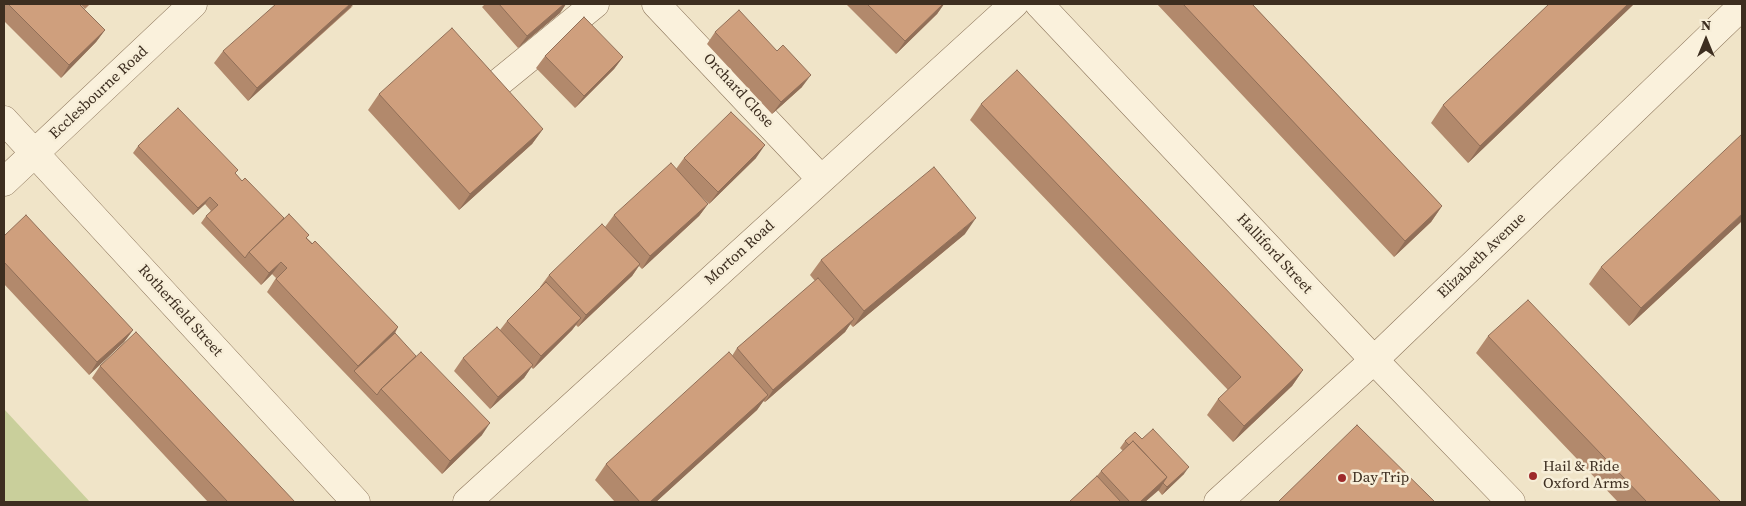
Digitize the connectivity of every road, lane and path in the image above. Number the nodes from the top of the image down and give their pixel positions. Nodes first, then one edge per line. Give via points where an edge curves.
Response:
1 (193, 4) edge
2 (595, 4) edge
3 (656, 4) edge
4 (1014, 4) edge
5 (1039, 4) edge
6 (1742, 6) edge
7 (497, 84) edge
8 (4, 120) edge
9 (35, 153) junction
10 (821, 179) junction
11 (4, 182) edge
12 (1374, 360) junction
13 (356, 502) edge
14 (467, 502) edge
15 (1218, 502) edge
16 (1511, 502) edge

1 - 9 street, Ecclesbourne Road
2 - 7 street
3 - 10 street, Orchard Close
4 - 10 street, Morton Road
5 - 12 street, Halliford Street
6 - 12 street, Elizabeth Avenue
8 - 9 street, Rotherfield Street
9 - 11 street, Ecclesbourne Road
9 - 13 street, Rotherfield Street
10 - 14 street, Morton Road
12 - 15 street, Elizabeth Avenue
12 - 16 street, Halliford Street

